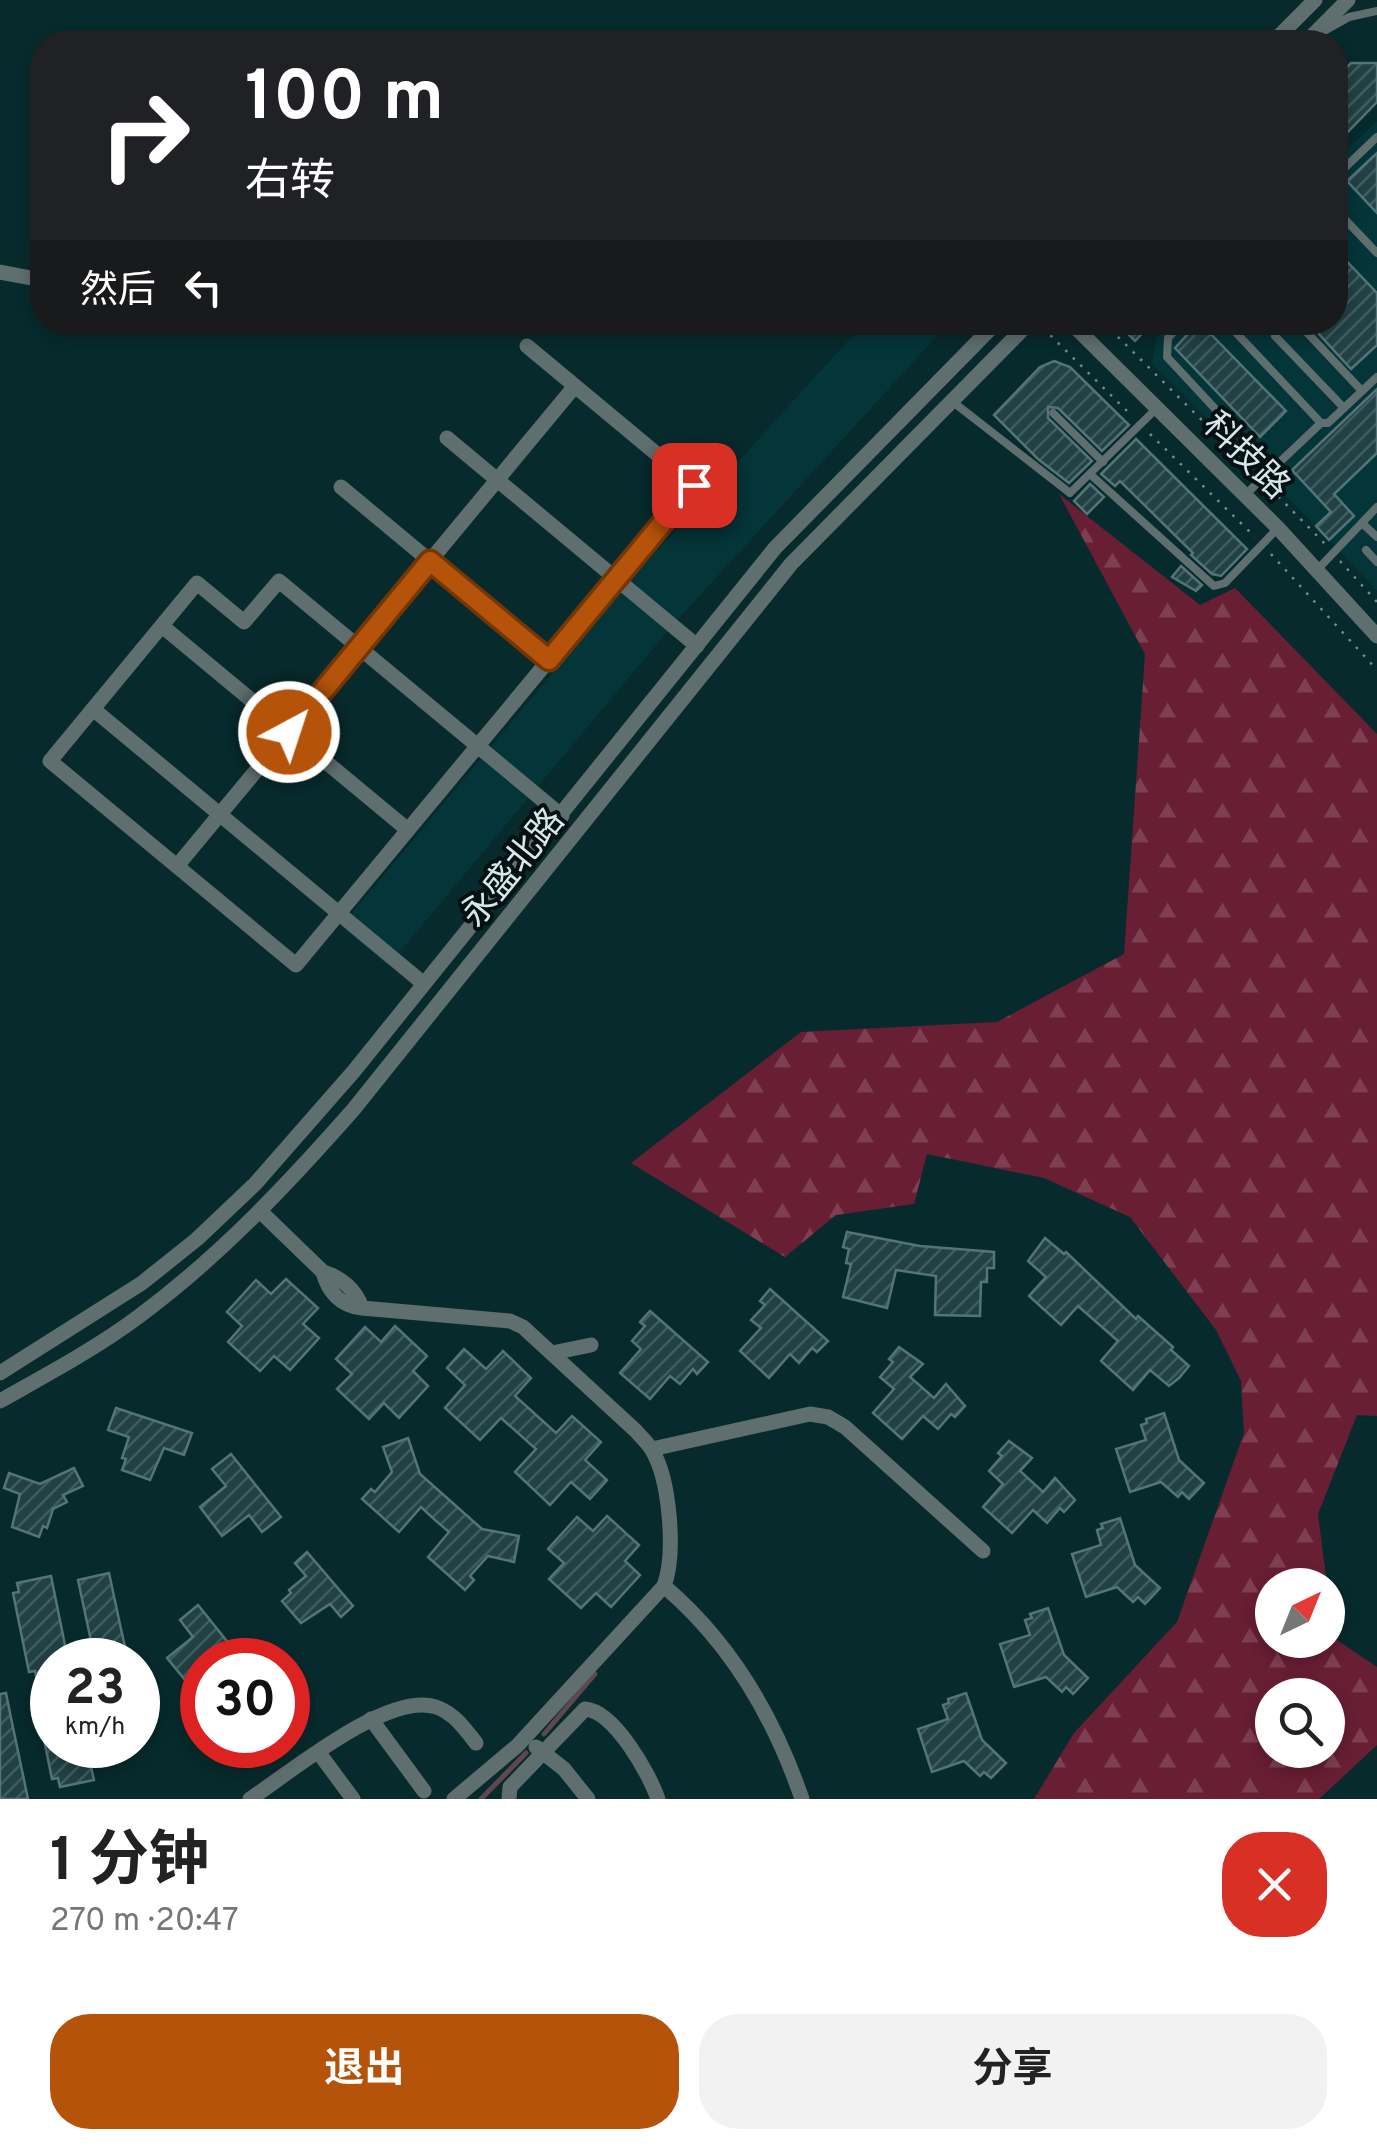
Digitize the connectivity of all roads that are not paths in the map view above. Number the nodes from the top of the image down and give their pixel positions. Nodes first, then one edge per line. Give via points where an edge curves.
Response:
1 (1307, 0) edge
2 (1315, 0) edge
3 (1348, 0) edge
4 (1377, 12) edge
5 (1285, 30) edge
6 (1286, 30) edge
7 (1318, 30) edge
8 (1326, 30) edge
9 (1377, 137) edge
10 (1348, 165) edge
11 (1348, 223) edge
12 (1377, 253) edge
13 (0, 272) edge
14 (30, 278) edge
15 (984, 335) edge
16 (1025, 335) edge
17 (1083, 335) edge
18 (1171, 335) edge
19 (1238, 335) edge
20 (1309, 335) edge
21 (1276, 336) dead end
22 (527, 346) dead end
23 (1377, 376) edge
24 (576, 386) junction
25 (1362, 391) junction
26 (952, 401) junction
27 (1157, 408) junction
28 (1344, 408) junction
29 (1054, 412) dead end
30 (1321, 423) junction
31 (448, 438) dead end
32 (1104, 462) junction
33 (1272, 470) junction
34 (1090, 475) junction
35 (498, 480) junction
36 (342, 488) dead end
37 (1245, 495) junction
38 (1377, 507) edge
39 (1362, 523) junction
40 (1278, 528) junction
41 (1377, 538) edge
42 (1366, 550) dead end
43 (430, 561) junction
44 (1377, 562) edge
45 (1317, 570) junction
46 (616, 578) junction
47 (162, 626) junction
48 (1377, 636) edge
49 (697, 646) junction
50 (359, 647) junction
51 (549, 660) junction
52 (93, 709) junction
53 (289, 732) junction
54 (478, 746) junction
55 (220, 815) junction
56 (562, 816) junction
57 (408, 830) junction
58 (177, 866) junction
59 (339, 913) junction
60 (424, 984) junction
61 (261, 1212) junction
62 (590, 1346) dead end
63 (552, 1353) junction
64 (0, 1373) edge
65 (0, 1401) edge
66 (652, 1449) junction
67 (984, 1552) dead end
68 (664, 1586) junction
69 (370, 1719) junction
70 (524, 1739) junction
71 (476, 1743) dead end
72 (544, 1752) junction
73 (319, 1753) junction
74 (424, 1790) dead end
75 (260, 1796) edge
76 (353, 1799) edge
77 (454, 1799) edge
78 (510, 1799) edge
79 (588, 1799) edge
80 (658, 1799) edge
81 (802, 1799) edge

1 - 5 lane
2 - 6 street
3 - 7 street
4 - 8 lane
9 - 10 lane
11 - 12 lane
13 - 14 street
15 - 49 street, 永盛北路 via 775,548
16 - 26 street, 永盛北路
17 - 27 street, 科技路
18 - 33 lane via 1167,358
19 - 30 lane
20 - 25 lane
21 - 28 lane
22 - 24 street
23 - 25 lane
24 - 35 street
24 - 46 street via 694,485
25 - 28 lane
26 - 34 lane via 1067,492
26 - 61 street, 永盛北路 via 792,564 353,1110
27 - 32 lane
27 - 37 street, 科技路
28 - 30 lane
29 - 32 lane
30 - 33 lane
31 - 35 street
32 - 34 lane
33 - 37 lane
34 - 40 lane via 1214,586 1225,583
35 - 43 street
35 - 46 street
36 - 43 street
37 - 40 street, 科技路
38 - 39 lane
39 - 41 lane
39 - 45 lane
40 - 45 street, 科技路
42 - 44 lane
43 - 50 street
43 - 51 street
45 - 48 street, 科技路
46 - 49 street
46 - 51 street
47 - 50 street via 197,583 244,622 279,581
47 - 52 street
47 - 53 street
49 - 56 street, 永盛北路
50 - 53 street
50 - 54 street
51 - 54 street
52 - 55 street
52 - 58 street via 50,761
53 - 55 street
53 - 57 street
54 - 56 street
54 - 57 street
55 - 58 street
55 - 59 street
56 - 60 street, 永盛北路
57 - 59 street
58 - 59 street via 296,965
59 - 60 street
60 - 64 street, 永盛北路 via 299,1136 196,1239 142,1283
61 - 63 street via 358,1296 362,1308 510,1321
61 - 65 street, 永盛北路 via 136,1319
62 - 63 street
63 - 66 street
66 - 67 street via 810,1414 828,1417
66 - 68 street via 671,1552
68 - 70 street
68 - 81 street via 738,1668
69 - 71 street via 424,1704 455,1717
69 - 73 street
69 - 74 street
70 - 72 street
70 - 77 street
72 - 78 street via 510,1787
72 - 79 street
72 - 80 street via 576,1714 595,1710 641,1764
73 - 75 street
73 - 76 street

